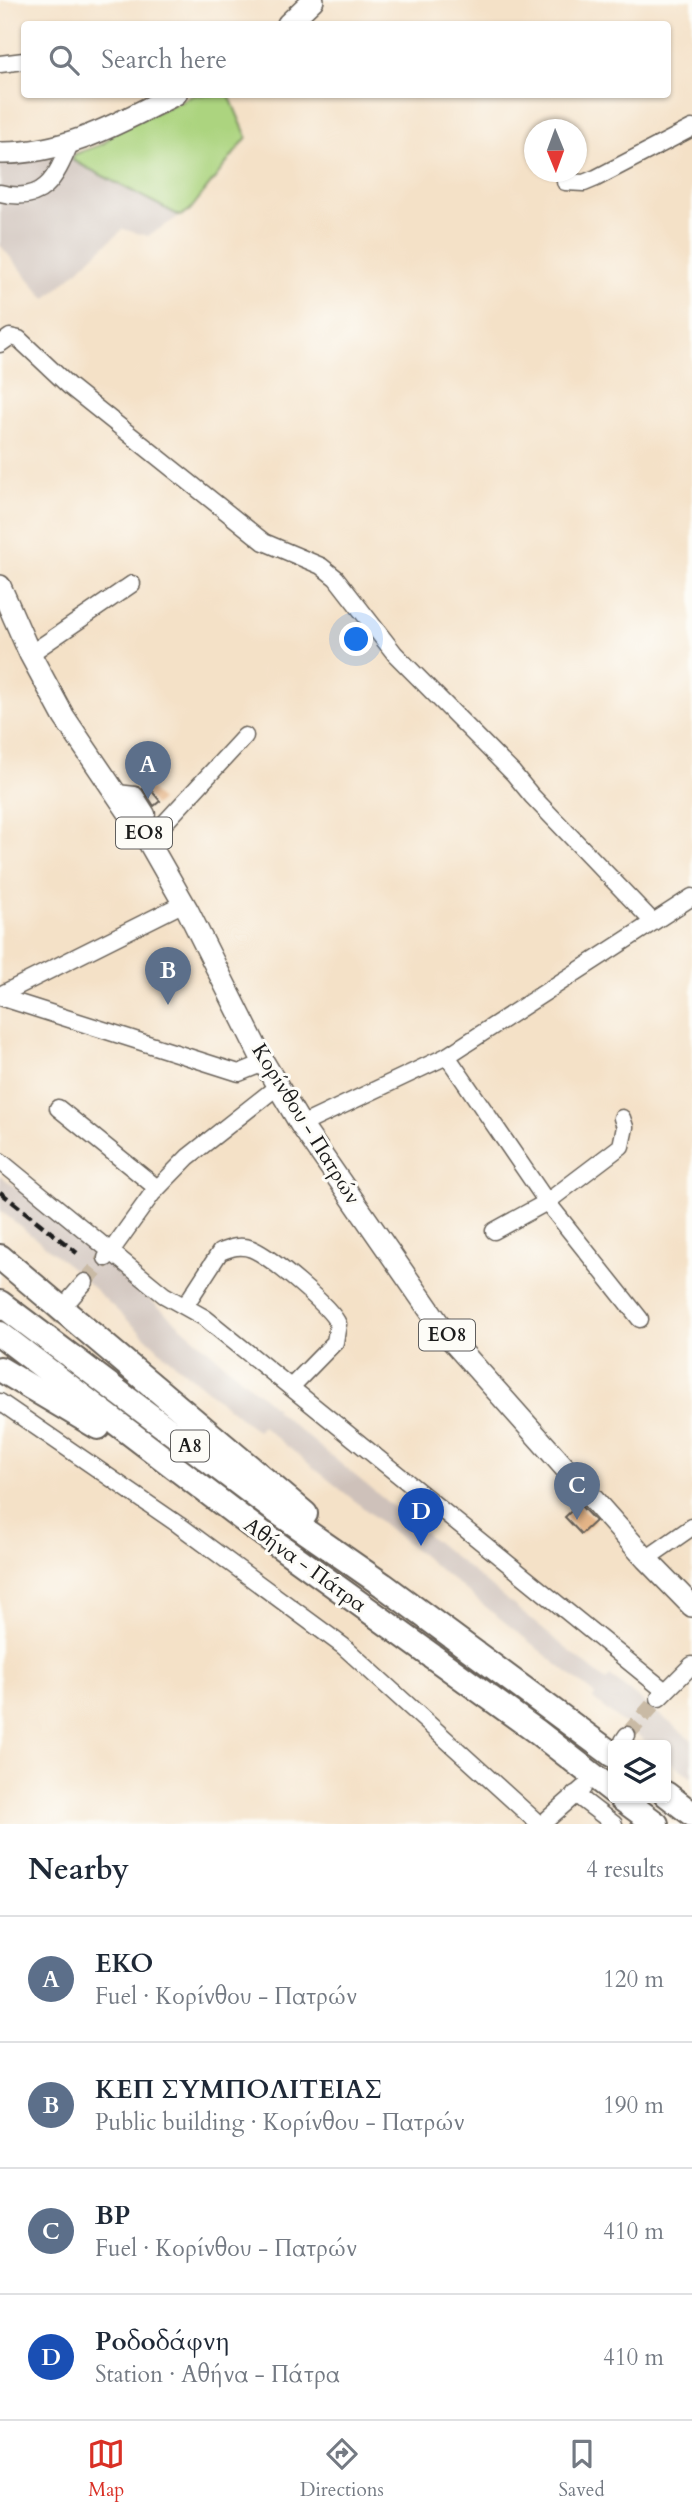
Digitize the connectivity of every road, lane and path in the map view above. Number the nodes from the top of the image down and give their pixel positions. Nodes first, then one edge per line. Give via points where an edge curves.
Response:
1 (313, 0) edge
2 (291, 21) edge
3 (21, 61) edge
4 (0, 64) edge
5 (168, 98) edge
6 (692, 128) edge
7 (70, 144) junction
8 (0, 153) edge
9 (565, 182) dead end
10 (586, 182) edge
11 (587, 182) edge
12 (0, 193) edge
13 (0, 344) edge
14 (132, 584) dead end
15 (0, 586) edge
16 (30, 654) junction
17 (245, 736) dead end
18 (146, 836) junction
19 (692, 897) edge
20 (184, 903) junction
21 (653, 922) junction
22 (0, 996) edge
23 (447, 1056) junction
24 (264, 1063) junction
25 (278, 1086) junction
26 (58, 1108) dead end
27 (622, 1118) dead end
28 (301, 1125) junction
29 (0, 1161) edge
30 (157, 1188) junction
31 (547, 1202) junction
32 (494, 1231) dead end
33 (107, 1255) junction
34 (0, 1257) edge
35 (85, 1282) tunnel mouth
36 (71, 1298) tunnel mouth
37 (0, 1303) edge
38 (185, 1306) junction
39 (640, 1320) dead end
40 (0, 1334) edge
41 (0, 1369) edge
42 (291, 1387) junction
43 (0, 1402) edge
44 (252, 1526) junction
45 (692, 1527) edge
46 (646, 1559) junction
47 (383, 1585) junction
48 (692, 1606) edge
49 (692, 1665) edge
50 (615, 1740) edge
51 (608, 1787) edge
52 (671, 1798) edge
53 (628, 1803) edge
54 (692, 1814) edge
55 (541, 1824) edge
56 (614, 1824) edge
57 (656, 1824) edge

1 - 2 main road
3 - 4 street
5 - 7 main road
6 - 11 street
7 - 8 main road
7 - 12 street via 52,181 42,190 26,196
9 - 10 street
13 - 21 street via 10,337 19,339 69,386 264,542 321,566 336,578 395,654
14 - 16 street
15 - 16 main road, Κορίνθου - Πατρών / ΕΟ8
16 - 18 main road, Κορίνθου - Πατρών / ΕΟ8 via 64,717
17 - 18 street
18 - 20 main road, Κορίνθου - Πατρών / ΕΟ8
19 - 21 street
20 - 22 street
20 - 24 main road, Κορίνθου - Πατρών / ΕΟ8
21 - 23 street
22 - 24 street via 239,1073
23 - 28 street
23 - 31 street
24 - 25 main road, Κορίνθου - Πατρών / ΕΟ8
25 - 28 main road, Κορίνθου - Πατρών / ΕΟ8
25 - 30 street via 188,1157
26 - 30 street
27 - 31 street via 621,1146
28 - 46 main road, Κορίνθου - Πατρών / ΕΟ8 via 428,1311
29 - 33 street
30 - 33 street
31 - 32 street
31 - 39 street
33 - 38 street
34 - 47 highway
35 - 36 street
37 - 47 highway, Αθήνα - Πάτρα / Α8 via 272,1508
38 - 42 street
38 - 42 street via 220,1252 244,1247 269,1261 328,1307 338,1325 330,1348
40 - 44 highway, Αθήνα - Πάτρα / Α8
41 - 44 highway
42 - 49 street via 662,1695
43 - 55 street via 179,1525 343,1646
44 - 51 highway, Αθήνα - Πάτρα / Α8
45 - 46 street
46 - 48 main road, Κορίνθου - Πατρών / ΕΟ8
47 - 50 highway, Αθήνα - Πάτρα / Α8
52 - 54 highway
53 - 57 highway
55 - 56 street via 579,1791

